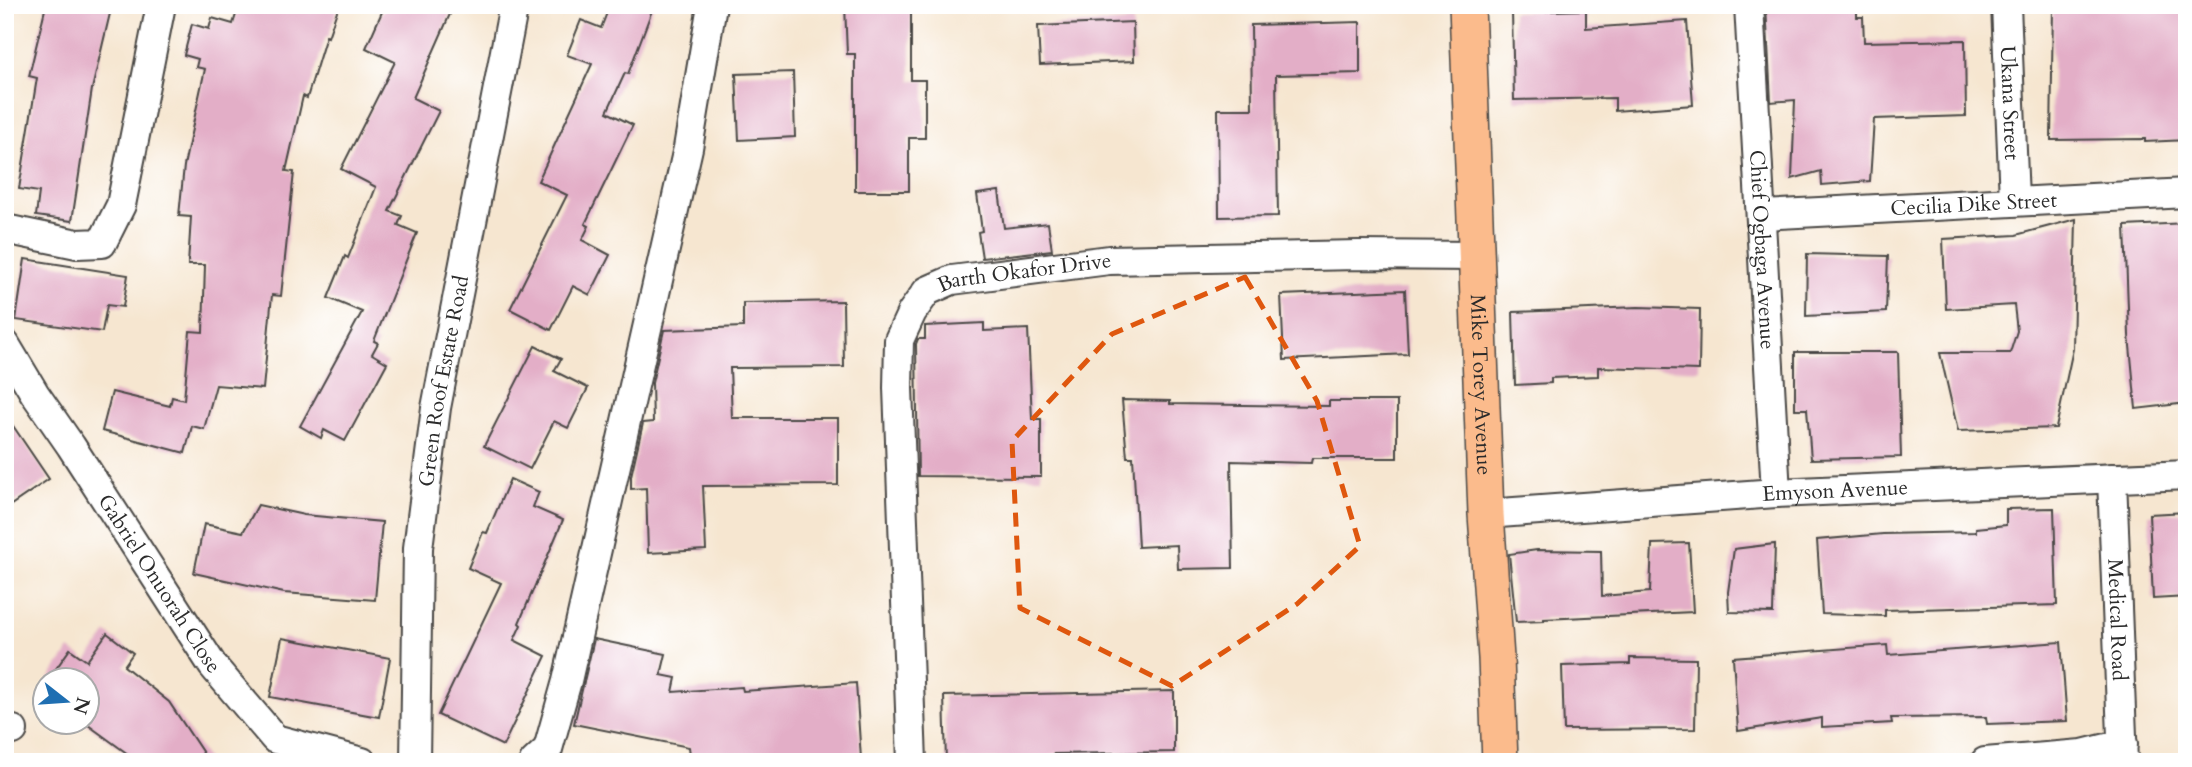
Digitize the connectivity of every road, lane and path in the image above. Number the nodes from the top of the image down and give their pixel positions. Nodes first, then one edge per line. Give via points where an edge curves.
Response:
1 (161, 5) edge
2 (514, 5) edge
3 (712, 5) edge
4 (1467, 5) edge
5 (1749, 5) edge
6 (2006, 5) edge
7 (2187, 193) edge
8 (2014, 200) junction
9 (1762, 215) junction
10 (5, 229) edge
11 (1477, 256) junction
12 (5, 344) edge
13 (2187, 475) edge
14 (2112, 478) junction
15 (1776, 493) junction
16 (1486, 514) junction
17 (2123, 753) edge
18 (362, 762) edge
19 (415, 762) edge
20 (534, 762) edge
21 (912, 762) edge
22 (1500, 762) edge
23 (1985, 762) edge

1 - 10 street via 121,205 102,243 76,244
2 - 19 street, Green Roof Estate Road via 436,408 418,548
3 - 20 street via 688,148 567,681 548,749
4 - 11 main road, Mike Torey Avenue
5 - 9 street, Chief Ogbaga Avenue
6 - 8 street, Ukana Street
7 - 8 street, Cecilia Dike Street
8 - 9 street, Cecilia Dike Street
9 - 15 street, Chief Ogbaga Avenue
11 - 16 main road, Mike Torey Avenue
11 - 21 street, Barth Okafor Drive via 1109,260 952,280 927,291 899,340 898,364
12 - 18 street, Gabriel Onuorah Close via 213,666 275,739
13 - 14 street, Emyson Avenue
14 - 15 street, Emyson Avenue
14 - 17 street, Medical Road
15 - 16 street, Emyson Avenue
16 - 22 main road, Mike Torey Avenue
17 - 23 street

